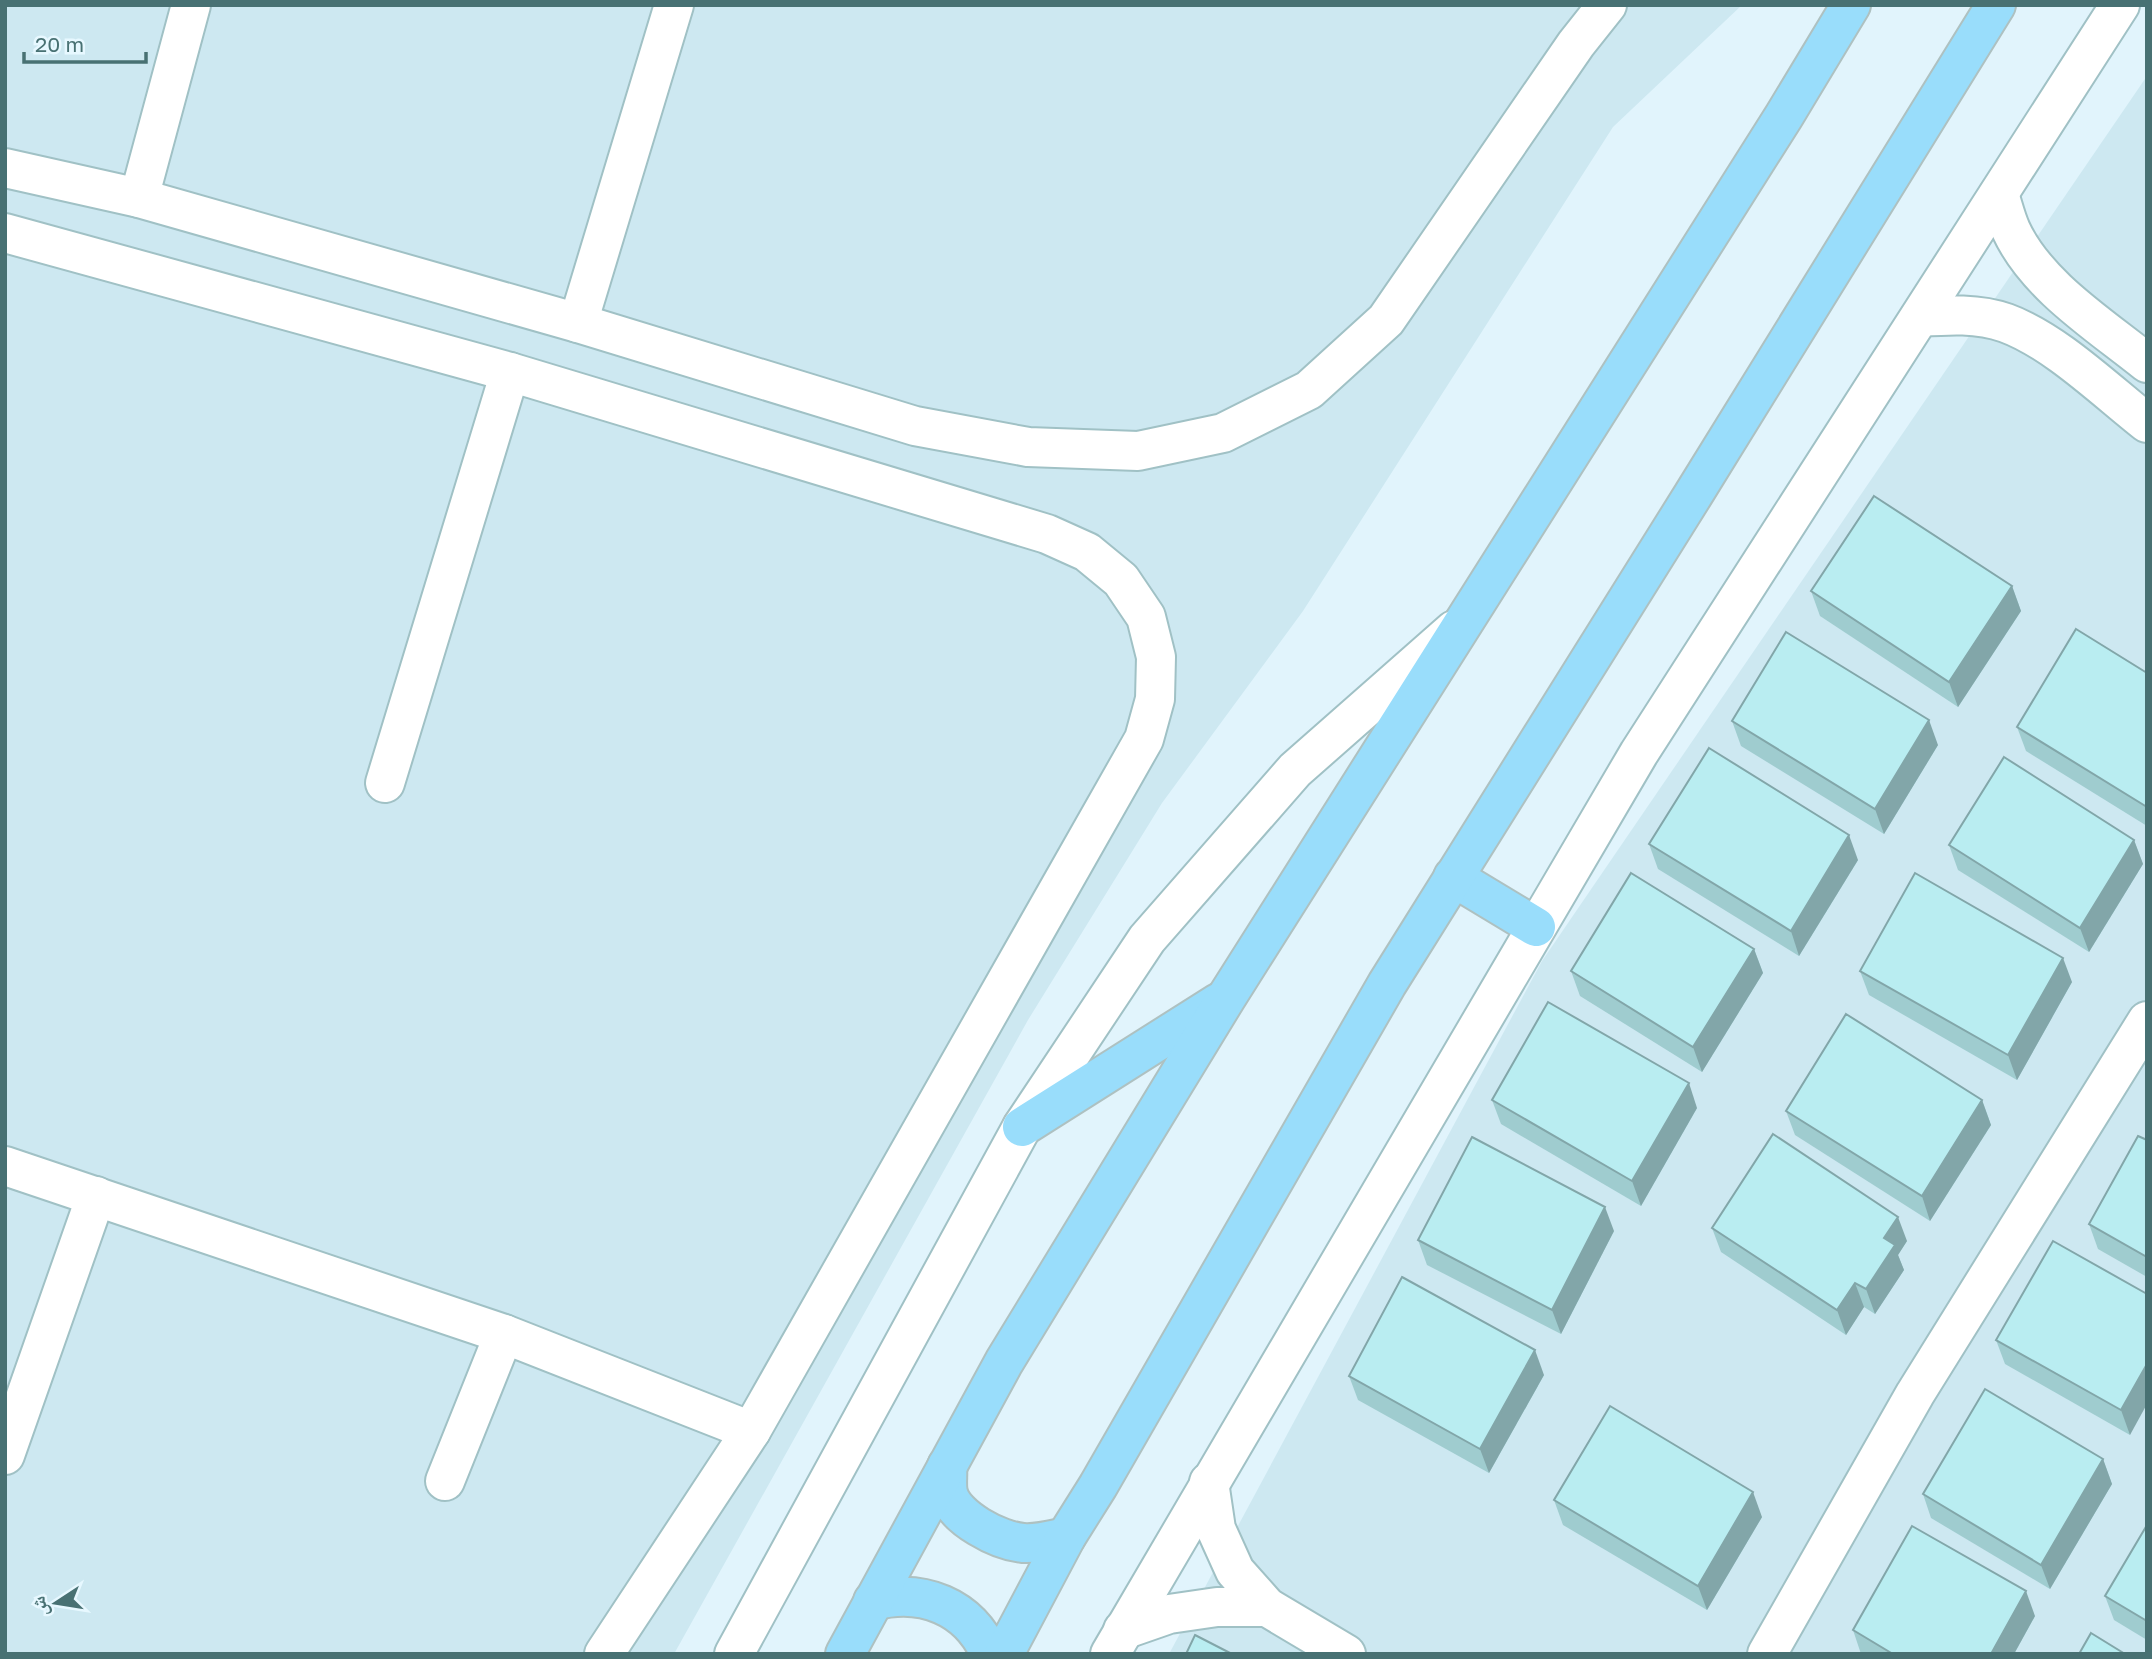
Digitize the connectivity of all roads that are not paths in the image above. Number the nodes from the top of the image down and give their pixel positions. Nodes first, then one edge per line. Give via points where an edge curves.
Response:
1 (191, 5) edge
2 (674, 5) edge
3 (1607, 5) edge
4 (1851, 5) edge
5 (1996, 5) edge
6 (2120, 5) edge
7 (5, 168) edge
8 (1999, 194) junction
9 (139, 198) junction
10 (5, 233) edge
11 (1920, 317) junction
12 (578, 323) junction
13 (2147, 363) edge
14 (510, 372) junction
15 (2147, 423) edge
16 (1463, 622) junction
17 (385, 783) dead end
18 (1453, 877) junction
19 (1536, 926) junction
20 (1226, 998) junction
21 (2147, 1021) edge
22 (1022, 1127) junction
23 (5, 1166) edge
24 (96, 1196) junction
25 (504, 1334) junction
26 (751, 1431) junction
27 (5, 1455) edge
28 (947, 1466) junction
29 (444, 1480) dead end
30 (1209, 1482) junction
31 (1066, 1537) junction
32 (873, 1601) junction
33 (1266, 1607) junction
34 (1116, 1642) edge
35 (604, 1654) edge
36 (734, 1654) edge
37 (845, 1654) edge
38 (990, 1654) edge
39 (1004, 1654) edge
40 (1346, 1654) edge
41 (1767, 1654) edge

1 - 9 street
2 - 12 street
3 - 12 street via 1386,320 1309,390 1223,433 1138,450 1028,447 915,426
4 - 16 main road
5 - 18 main road
6 - 8 street
7 - 9 street
8 - 11 street
8 - 13 street via 2011,231 2031,263
9 - 12 street
10 - 14 street
11 - 15 street via 1962,314 2004,322 2042,340
11 - 19 street via 1639,753
14 - 17 street
14 - 26 street via 1047,534 1087,552 1121,580 1146,617 1156,657 1155,699 1144,739
16 - 20 main road
16 - 22 street via 1295,770 1173,909 1147,939
18 - 19 main road
18 - 31 main road
19 - 30 street
20 - 22 main road
20 - 28 main road via 1004,1362
21 - 41 street via 1916,1394
22 - 36 street
23 - 24 street
24 - 25 street
24 - 27 street
25 - 26 street
25 - 29 street
26 - 35 street
28 - 31 main road via 948,1494 957,1511 971,1523 1020,1543
28 - 32 main road
30 - 33 street via 1216,1528 1226,1550 1236,1571
30 - 34 street
31 - 39 main road
32 - 37 main road
32 - 38 main road via 893,1596 945,1606 974,1625
33 - 34 street via 1217,1607 1169,1614
33 - 40 street

